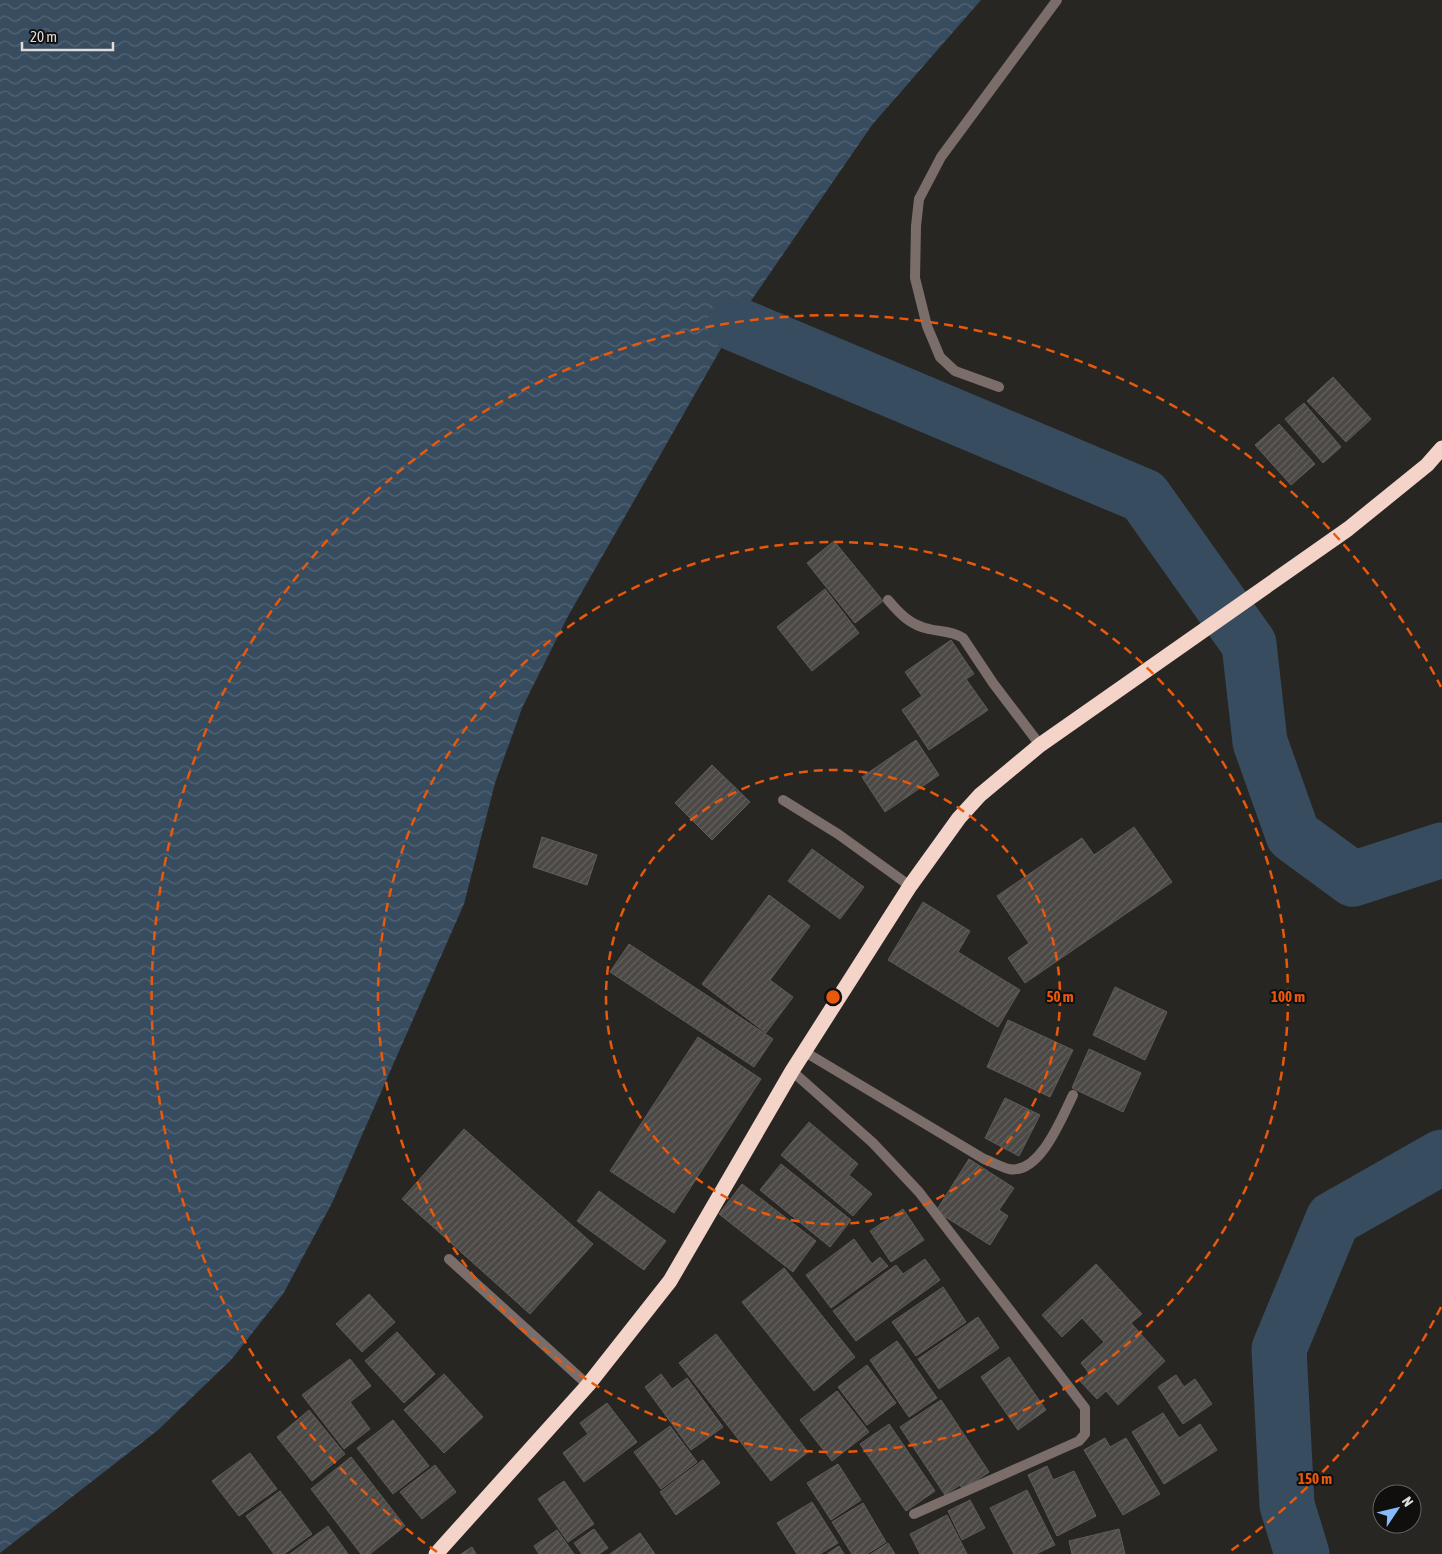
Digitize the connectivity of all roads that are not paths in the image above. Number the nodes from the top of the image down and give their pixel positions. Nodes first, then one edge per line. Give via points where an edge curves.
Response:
1 (1057, 0) edge
2 (999, 387) dead end
3 (1442, 448) edge
4 (888, 600) dead end
5 (1040, 746) junction
6 (783, 800) dead end
7 (910, 886) junction
8 (805, 1052) junction
9 (792, 1071) junction
10 (1073, 1095) dead end
11 (449, 1259) dead end
12 (588, 1385) junction
13 (914, 1514) dead end
14 (436, 1554) edge

1 - 2 street via 941,157 919,199 915,278 936,349 955,371
3 - 5 highway via 1427,465 1348,529
4 - 5 street via 906,620 963,638
5 - 7 highway via 980,795 959,818
6 - 7 street via 838,834
7 - 8 highway
8 - 9 highway
8 - 10 street via 984,1159 1011,1169 1024,1167 1040,1157
9 - 12 highway via 670,1281
9 - 13 street via 872,1143 919,1192 1085,1408 1085,1434 1079,1441
11 - 12 street
12 - 14 highway

